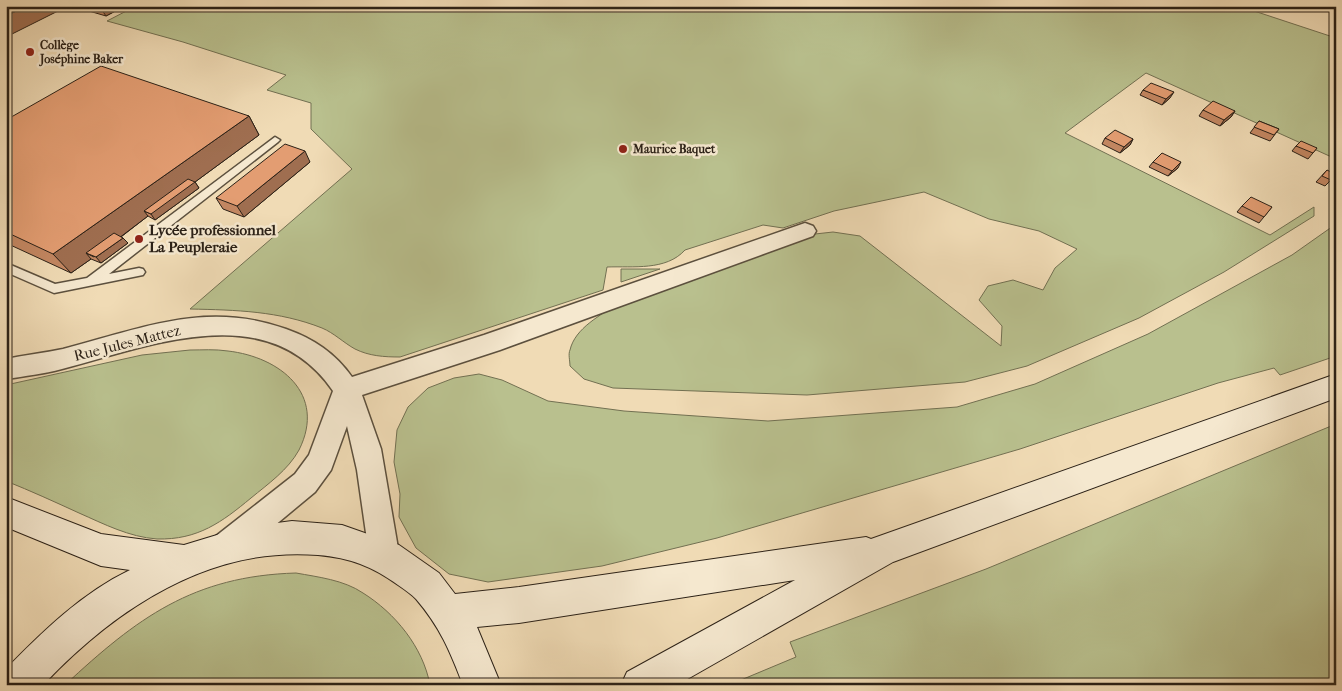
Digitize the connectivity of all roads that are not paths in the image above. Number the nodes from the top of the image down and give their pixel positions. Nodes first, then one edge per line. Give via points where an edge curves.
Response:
1 (275, 140) dead end
2 (805, 231) dead end
3 (6, 267) edge
4 (139, 272) dead end
5 (90, 282) junction
6 (6, 370) edge
7 (1336, 386) edge
8 (346, 390) junction
9 (6, 512) edge
10 (227, 546) junction
11 (883, 550) junction
12 (384, 554) junction
13 (184, 561) junction
14 (451, 612) junction
15 (17, 685) edge
16 (482, 685) edge
17 (640, 685) edge

1 - 5 lane
2 - 8 street via 491,343
3 - 5 lane via 54,289
4 - 5 lane
6 - 8 street, Rue Jules Mattez via 67,358 172,329 211,326 279,336 312,350 334,370
7 - 11 main road
8 - 10 street via 322,460 305,483
8 - 12 street, Rue Jules Mattez via 367,445
9 - 13 main road via 101,550
10 - 12 main road via 270,538 311,536 348,542
10 - 13 main road
11 - 14 main road via 519,605
11 - 17 main road
12 - 14 main road via 421,578
13 - 15 main road via 135,585 88,618
14 - 16 main road via 469,645

